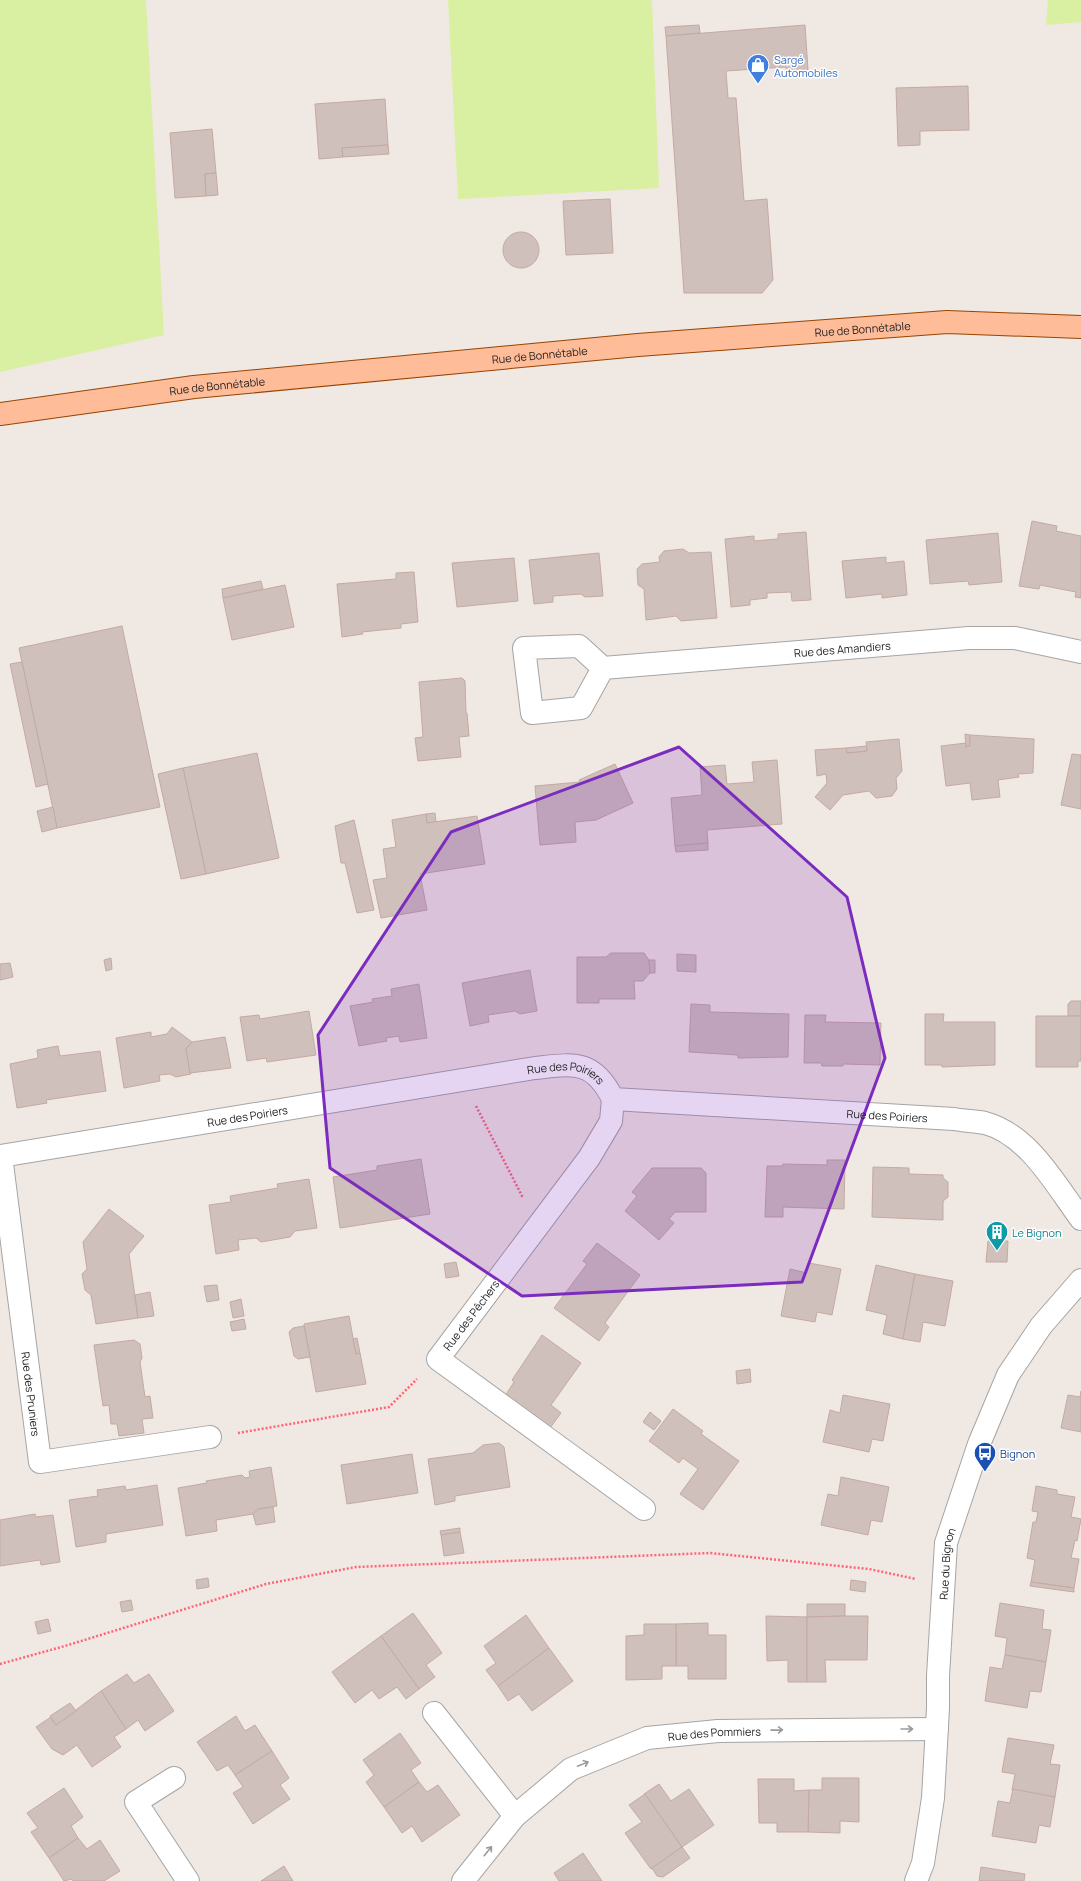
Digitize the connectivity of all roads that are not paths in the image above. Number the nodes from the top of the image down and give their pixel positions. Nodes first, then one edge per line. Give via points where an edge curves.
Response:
1 (1081, 327) edge
2 (0, 414) edge
3 (1081, 652) edge
4 (603, 668) dead end
5 (613, 1099) junction
6 (1, 1156) joint
7 (1081, 1219) edge
8 (1081, 1280) edge
9 (210, 1437) road end
10 (644, 1509) dead end
11 (434, 1713) dead end
12 (937, 1729) junction
13 (174, 1778) dead end
14 (515, 1816) junction
15 (188, 1881) edge
16 (463, 1881) edge
17 (916, 1881) edge

1 - 2 main road, Rue de Bonnétable via 947,322 638,345 194,387
3 - 4 street, Rue des Amandiers via 1015,638 969,638
5 - 6 street, Rue des Poiriers via 606,1083 590,1069 571,1065 535,1068
5 - 7 street, Rue des Poiriers via 985,1123 1005,1131 1026,1146
5 - 10 street, Rue des Pêchers via 611,1121 597,1146 438,1359
6 - 9 street, Rue des Pruniers via 40,1462
8 - 12 street, Rue du Bignon via 1041,1326 1008,1375 979,1444 946,1543
11 - 14 street
14 -> 12 street, Rue des Pommiers via 571,1769 647,1738 718,1731
12 - 17 street, Rue du Bignon via 933,1798 923,1862
13 - 15 street via 136,1802
16 -> 14 street, Rue des Pommiers

